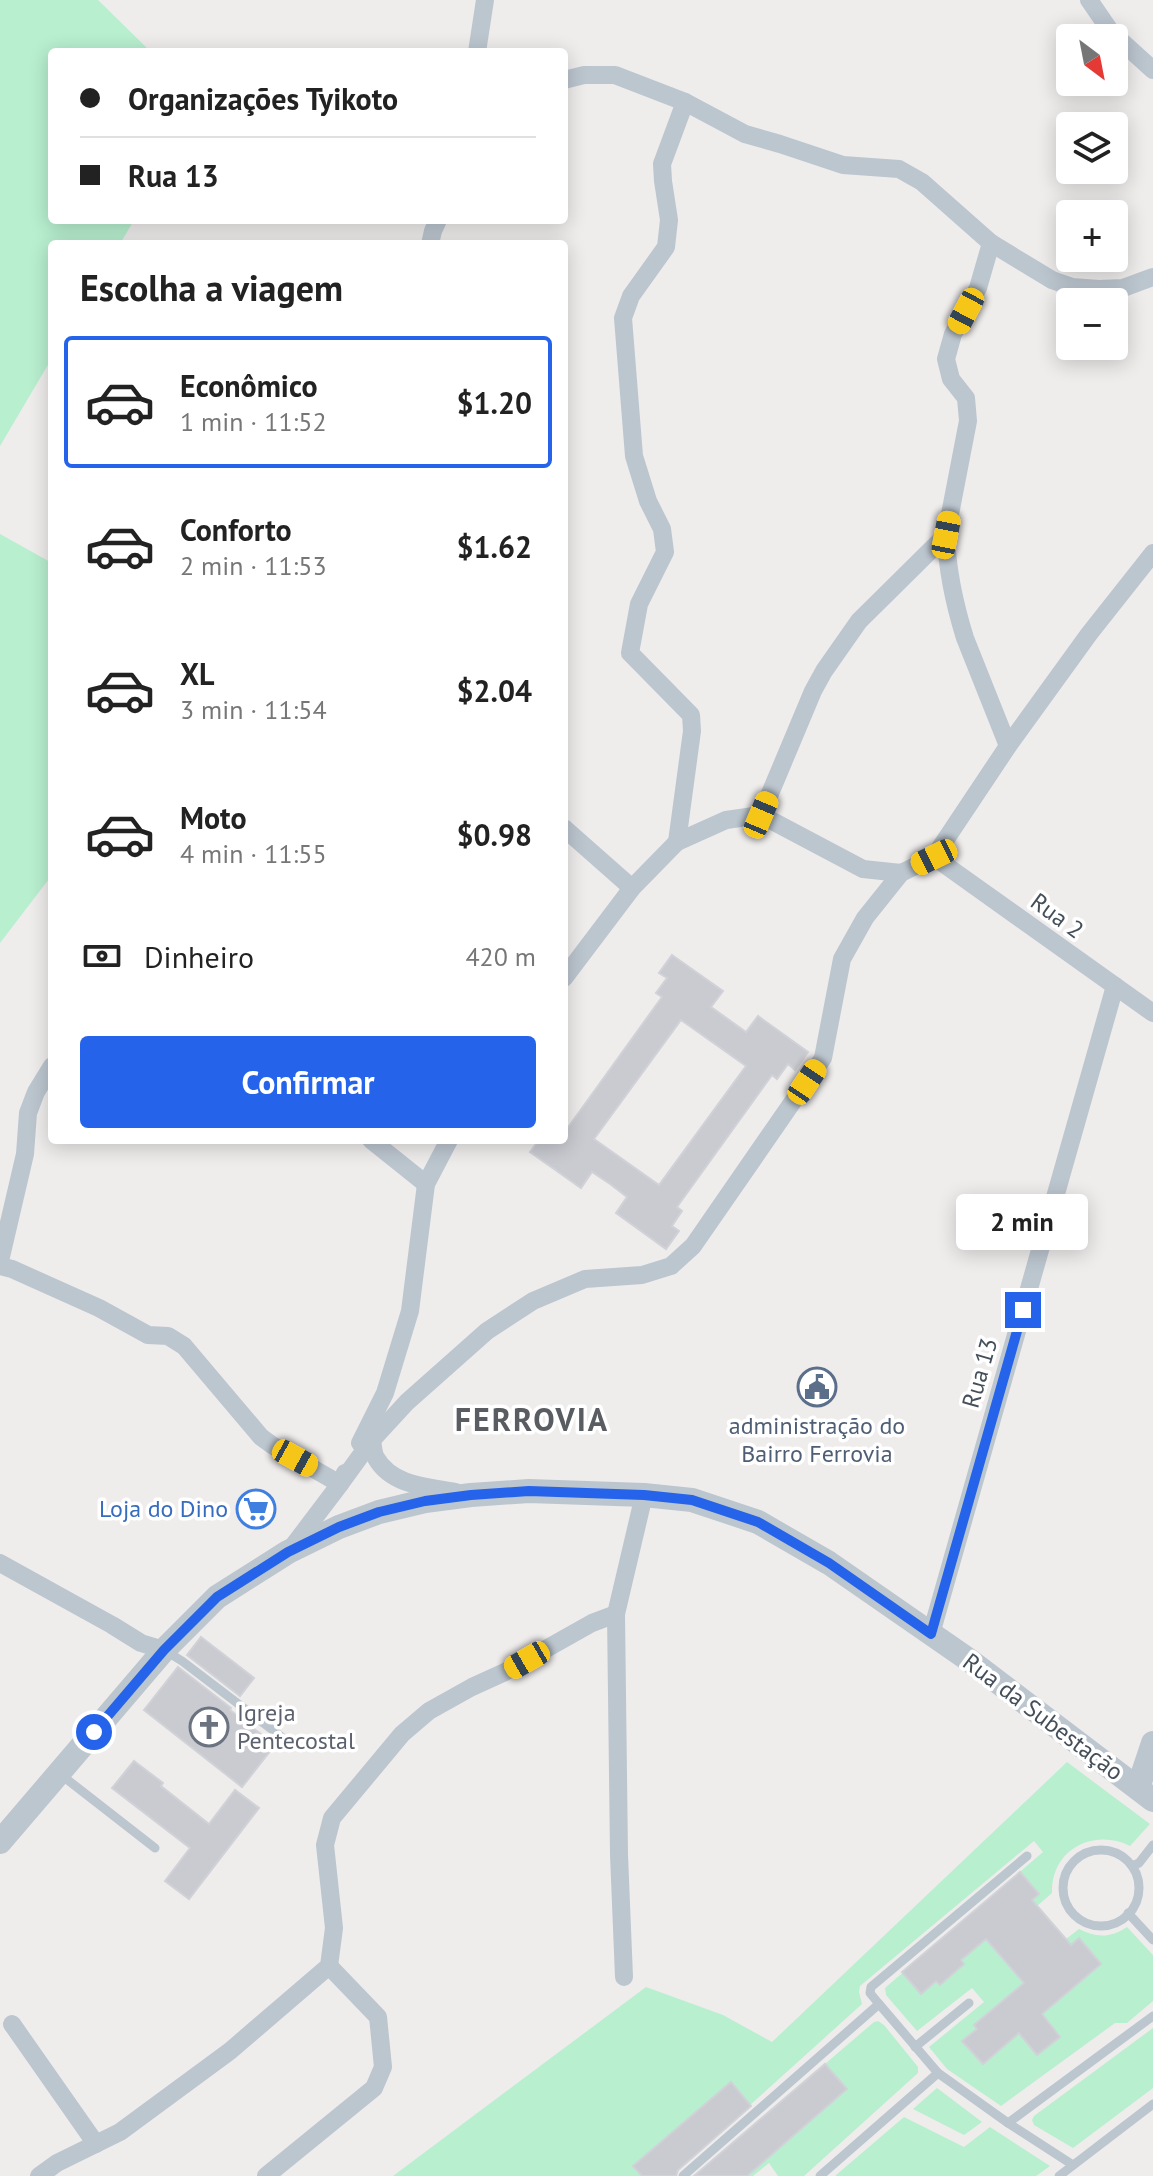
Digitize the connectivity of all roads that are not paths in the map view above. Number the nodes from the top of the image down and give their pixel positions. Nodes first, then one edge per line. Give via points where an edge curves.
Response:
1 (485, 0) edge
2 (1089, 0) edge
3 (478, 48) edge
4 (1153, 70) edge
5 (568, 79) edge
6 (685, 102) junction
7 (991, 243) junction
8 (1153, 277) edge
9 (946, 535) junction
10 (1153, 553) edge
11 (1008, 746) junction
12 (761, 815) junction
13 (568, 832) edge
14 (677, 842) junction
15 (934, 857) junction
16 (901, 873) junction
17 (632, 888) junction
18 (568, 973) edge
19 (1115, 986) junction
20 (1153, 1013) edge
21 (48, 1072) edge
22 (376, 1144) edge
23 (447, 1144) edge
24 (426, 1184) junction
25 (0, 1264) edge
26 (372, 1440) junction
27 (340, 1484) junction
28 (471, 1495) junction
29 (644, 1495) junction
30 (288, 1552) junction
31 (0, 1563) edge
32 (616, 1614) junction
33 (931, 1634) junction
34 (164, 1650) junction
35 (287, 1741) dead end
36 (1153, 1743) edge
37 (59, 1773) junction
38 (1145, 1794) edge
39 (0, 1842) edge
40 (1153, 1845) edge
41 (155, 1848) dead end
42 (1027, 1856) dead end
43 (1132, 1866) junction
44 (1128, 1913) junction
45 (1153, 1940) edge
46 (329, 1966) junction
47 (624, 1977) dead end
48 (969, 2003) dead end
49 (879, 2004) junction
50 (1153, 2016) edge
51 (12, 2024) dead end
52 (915, 2047) junction
53 (938, 2073) junction
54 (1153, 2104) edge
55 (1008, 2123) junction
56 (96, 2144) junction
57 (1073, 2165) junction
58 (39, 2176) edge
59 (266, 2176) edge
60 (683, 2176) edge
61 (820, 2176) edge
62 (1059, 2176) edge

1 - 3 street
2 - 4 street via 1111,32
5 - 6 street via 615,75
6 - 7 street via 765,141 843,165 899,169 922,182
6 - 14 street via 662,164 669,220 666,247 631,296 623,318 634,456 662,529 665,552 639,604 630,653 691,715
7 - 8 street via 1072,287 1123,288
7 - 9 street via 978,288 946,359 951,379 966,398 968,421
9 - 11 street via 960,622
9 - 12 street via 859,621 824,671
10 - 11 street
11 - 15 street
12 - 14 street via 726,820
12 - 16 street via 863,869
13 - 17 street
14 - 17 street
15 - 16 street
15 - 19 street, Rua 2
16 - 26 street via 865,918 842,959 823,1058 693,1246 671,1266 642,1275 585,1279 533,1301 487,1331
17 - 18 street
19 - 20 street, Rua 2
19 - 33 street, Rua 13
21 - 25 street via 28,1113 25,1154
22 - 24 street
23 - 24 street
24 - 27 street via 410,1311 385,1393
25 - 27 street via 148,1335 168,1336 184,1346 261,1437
26 - 27 street
26 - 28 street via 375,1457 396,1477
27 - 30 street
28 - 29 street, Rua da Subestação
28 - 30 street, Rua da Subestação via 379,1512
29 - 32 street
29 - 33 street, Rua da Subestação via 692,1500 758,1522 829,1563
30 - 34 street, Rua da Subestação via 217,1597
31 - 34 street via 129,1638
32 - 46 street via 429,1711 402,1734 332,1818 325,1845 334,1928
32 - 47 street
33 - 38 street, Rua da Subestação
34 - 35 lane
34 - 37 street, Rua da Subestação
36 - 38 street
37 - 39 street, Rua da Subestação
37 - 41 lane
40 - 43 lane
42 - 49 lane via 871,1987
43 - 44 lane via 1139,1889
43 - 44 lane via 1113,1851 1089,1852 1078,1857 1064,1879 1067,1904 1084,1922 1109,1925
44 - 45 lane
46 - 56 street via 230,2051
46 - 59 street via 378,2017 383,2067 374,2088
48 - 52 lane
49 - 52 lane
49 - 60 lane
50 - 55 lane
51 - 56 street
52 - 53 lane
53 - 55 lane
53 - 61 lane
54 - 57 lane
55 - 57 lane
56 - 58 street
57 - 62 lane

